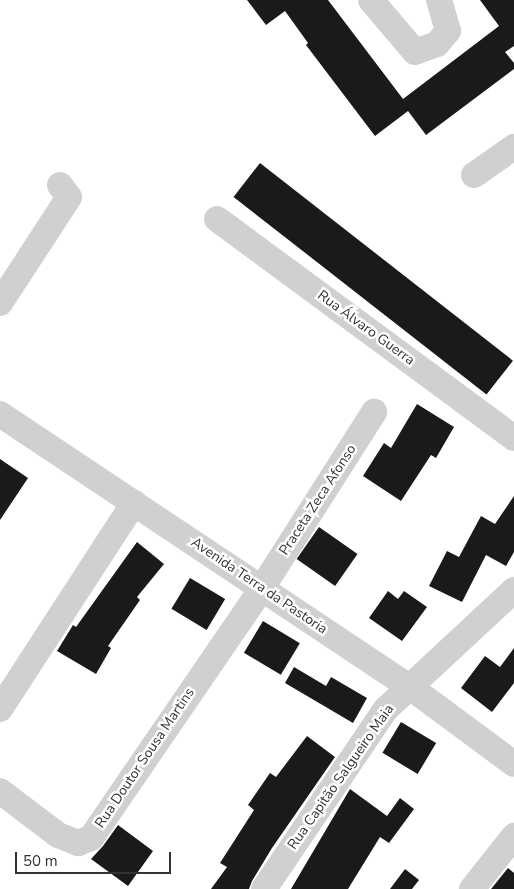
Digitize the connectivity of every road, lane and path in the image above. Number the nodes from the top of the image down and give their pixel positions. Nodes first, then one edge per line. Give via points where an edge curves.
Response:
1 (371, 0) edge
2 (439, 0) edge
3 (514, 147) edge
4 (474, 174) dead end
5 (60, 186) dead end
6 (217, 219) dead end
7 (0, 303) edge
8 (374, 412) dead end
9 (0, 414) edge
10 (514, 438) edge
11 (134, 503) junction
12 (262, 588) junction
13 (514, 590) edge
14 (410, 687) junction
15 (0, 709) edge
16 (514, 764) edge
17 (0, 791) edge
18 (514, 836) edge
19 (264, 889) edge
20 (472, 889) edge

1 - 2 street via 415,52 438,44 448,31
3 - 4 street
5 - 7 street via 69,197
6 - 10 street, Rua Álvaro Guerra
8 - 12 street, Praceta Zeca Afonso
9 - 11 street, Avenida Terra da Pastoria
11 - 12 street, Avenida Terra da Pastoria
11 - 15 street
12 - 14 street, Avenida Terra da Pastoria
12 - 17 street, Rua Doutor Sousa Martins via 91,838 78,843 58,836
13 - 14 street, Rua Capitão Salgueiro Maia
14 - 16 street, Avenida Terra da Pastoria
14 - 19 street, Rua Capitão Salgueiro Maia via 386,709
18 - 20 street

